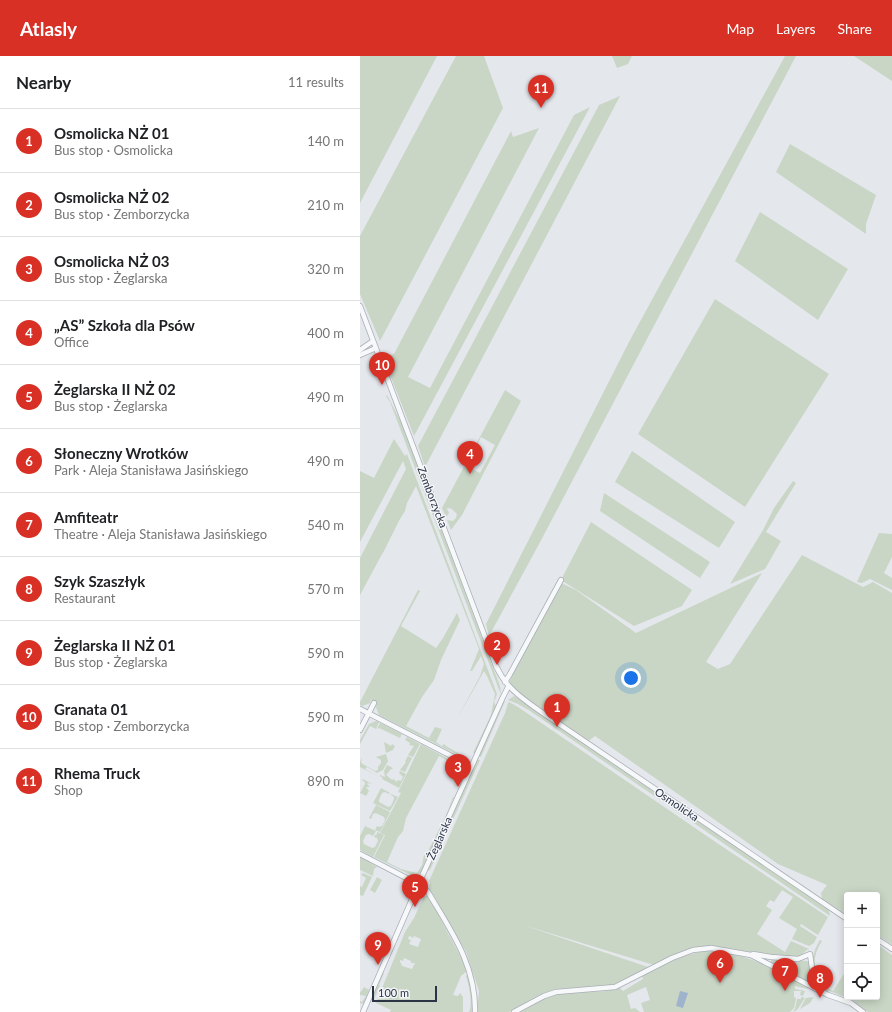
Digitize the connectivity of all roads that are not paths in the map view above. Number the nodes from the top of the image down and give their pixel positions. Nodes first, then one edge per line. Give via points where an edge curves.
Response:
1 (360, 306) edge
2 (373, 341) junction
3 (376, 348) junction
4 (360, 350) edge
5 (360, 355) edge
6 (561, 580) dead end
7 (505, 682) junction
8 (508, 687) junction
9 (374, 703) dead end
10 (360, 709) edge
11 (369, 713) junction
12 (360, 730) edge
13 (471, 766) junction
14 (360, 854) edge
15 (418, 884) junction
16 (844, 917) edge
17 (880, 941) edge
18 (892, 949) edge
19 (745, 953) junction
20 (812, 986) junction
21 (363, 1012) edge
22 (475, 1012) edge
23 (514, 1012) edge
24 (863, 1012) edge

1 - 2 street, Zemborzycka
2 - 3 street, Zemborzycka
2 - 4 street
3 - 5 street
3 - 7 street, Zemborzycka via 495,665
6 - 7 street
7 - 8 street, Zemborzycka
8 - 13 street, Żeglarska
8 - 16 street, Osmolicka
9 - 11 street
10 - 11 street
11 - 12 street
11 - 13 street
13 - 15 street, Żeglarska
14 - 15 street
15 - 21 street, Żeglarska
15 - 22 street via 428,892 463,954 473,984
17 - 18 street
19 - 20 street
19 - 20 street via 798,958 810,954 814,982
19 - 23 street via 711,948 693,950 619,985 556,992
20 - 24 street via 851,1003

